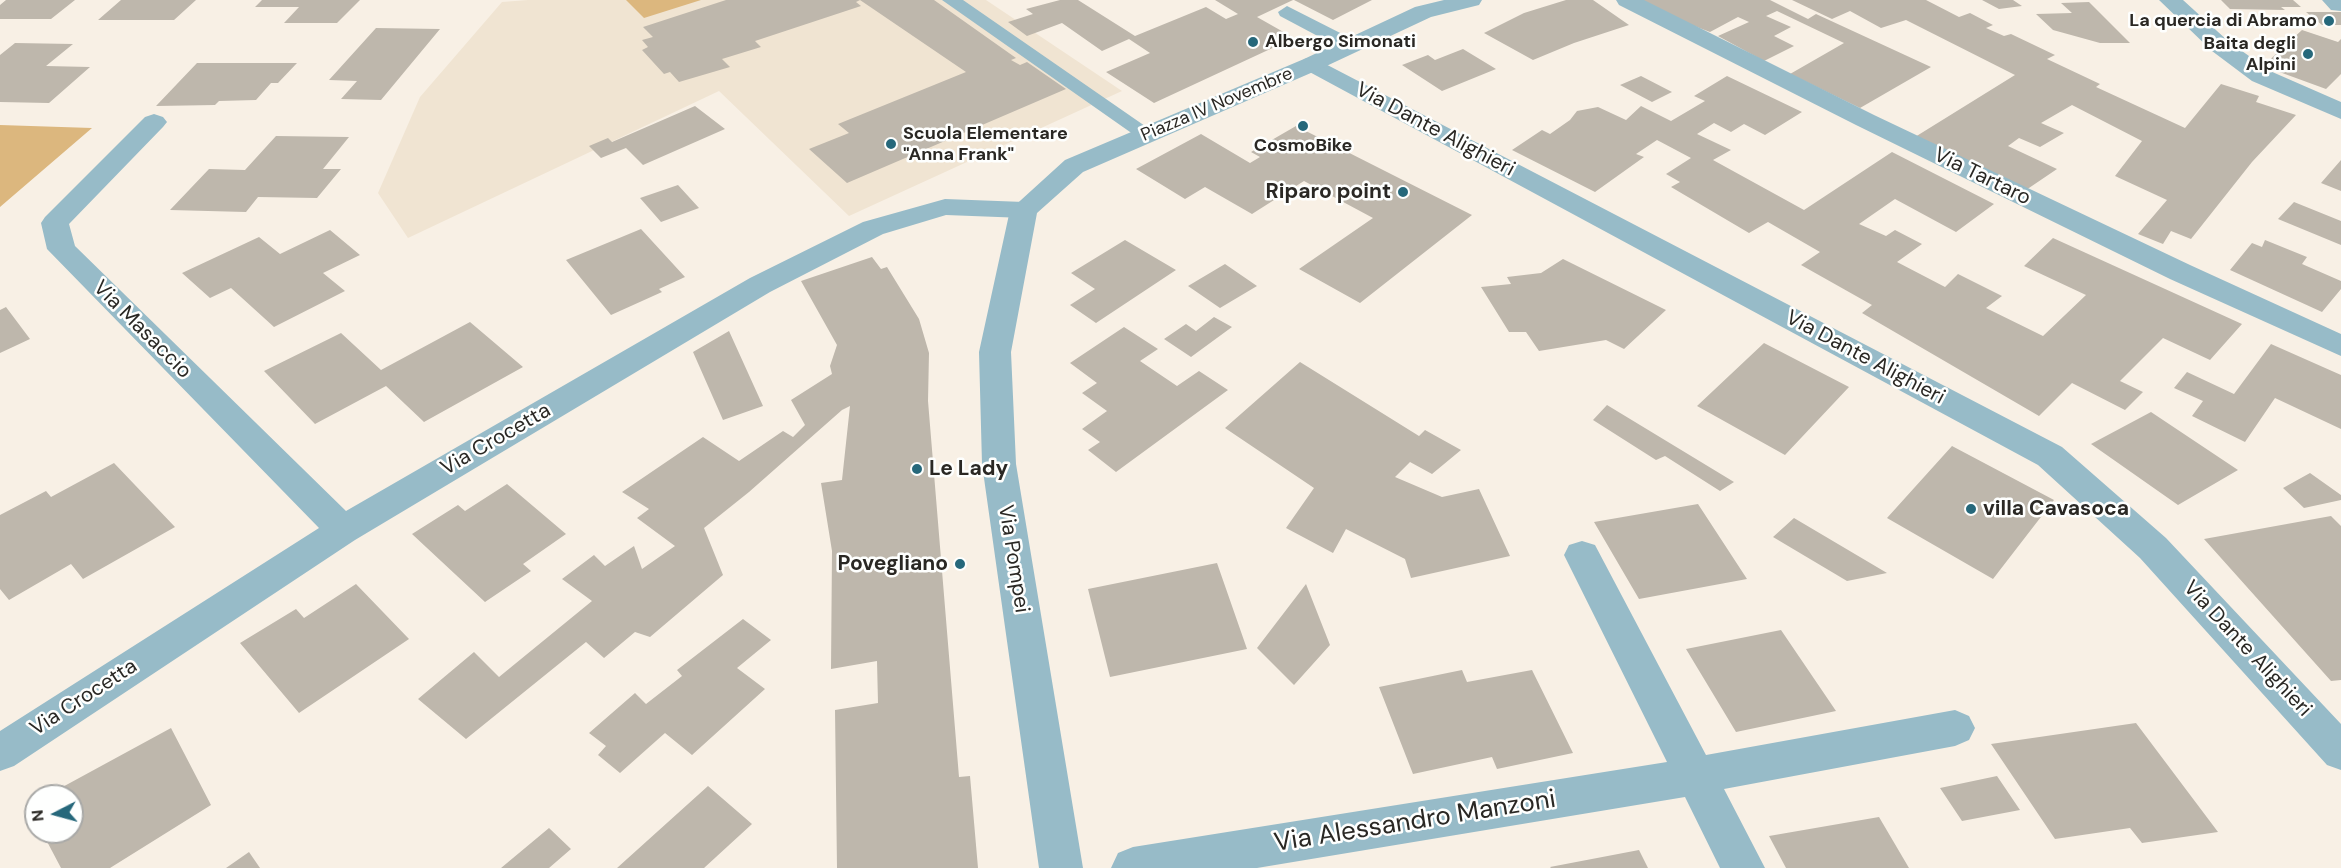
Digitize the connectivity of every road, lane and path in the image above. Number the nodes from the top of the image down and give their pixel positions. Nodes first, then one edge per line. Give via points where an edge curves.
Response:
1 (951, 0) edge
2 (1471, 0) edge
3 (1628, 0) edge
4 (2170, 0) edge
5 (1430, 6) edge
6 (1287, 12) dead end
7 (1351, 46) junction
8 (1312, 64) junction
9 (2338, 105) edge
10 (154, 122) dead end
11 (1147, 135) junction
12 (1024, 210) junction
13 (2341, 346) edge
14 (343, 530) junction
15 (1582, 555) dead end
16 (1955, 728) dead end
17 (2341, 752) edge
18 (0, 753) edge
19 (1696, 776) junction
20 (1061, 868) edge
21 (1133, 868) edge
22 (1743, 868) edge

1 - 11 lane
2 - 5 street, Piazza IV Novembre
3 - 13 street, Via Tartaro via 1865,120
4 - 9 street via 2220,46 2261,76
5 - 7 street, Piazza IV Novembre
6 - 7 lane
7 - 8 street, Piazza IV Novembre
8 - 11 street, Piazza IV Novembre
8 - 17 street, Via Dante Alighieri via 2050,456 2153,548
10 - 14 street, Via Masaccio via 55,222 61,249
11 - 12 street, Piazza IV Novembre via 1074,166
12 - 14 street, Via Crocetta via 945,207 873,228 760,285
12 - 20 street, Via Pompei via 995,352 999,464
14 - 18 street, Via Crocetta
15 - 19 street
16 - 19 street, Via Alessandro Manzoni
19 - 21 street, Via Alessandro Manzoni
19 - 22 street

